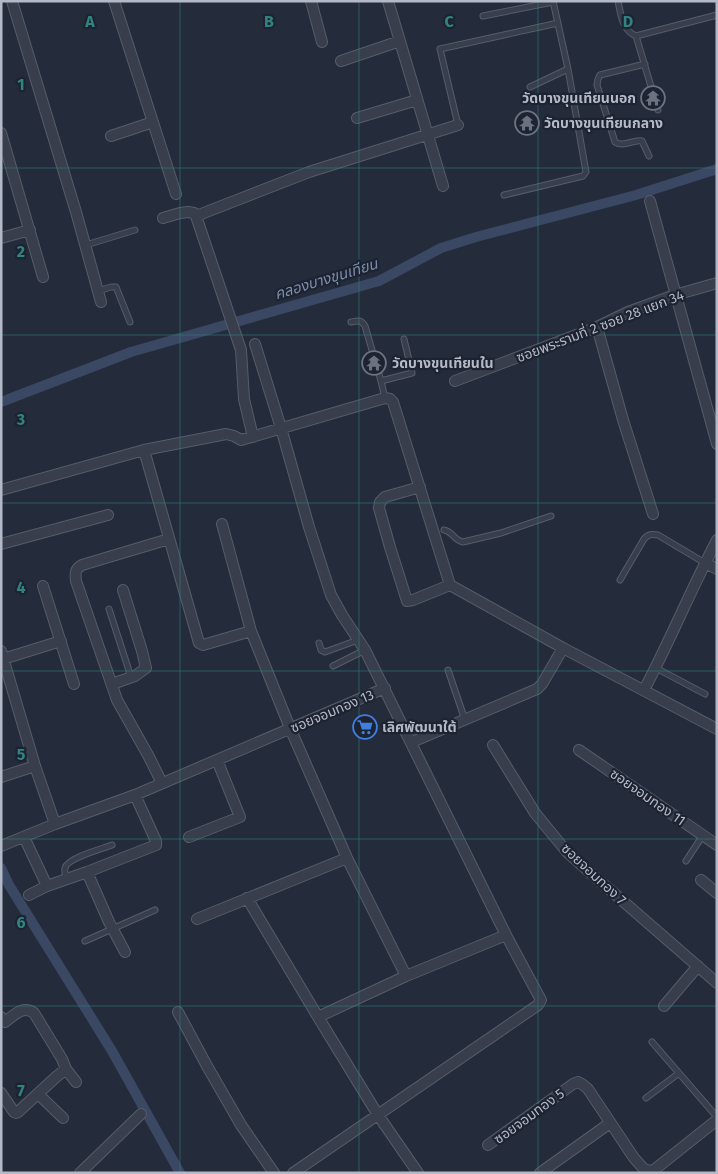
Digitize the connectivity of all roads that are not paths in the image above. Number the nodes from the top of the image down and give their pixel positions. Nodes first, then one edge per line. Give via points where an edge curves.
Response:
1 (12, 1) edge
2 (114, 1) edge
3 (311, 1) edge
4 (388, 1) edge
5 (553, 1) edge
6 (618, 1) edge
7 (717, 15) edge
8 (483, 16) dead end
9 (558, 23) junction
10 (636, 36) junction
11 (400, 41) junction
12 (322, 42) dead end
13 (341, 61) dead end
14 (644, 64) junction
15 (568, 69) junction
16 (530, 87) dead end
17 (417, 100) junction
18 (658, 110) dead end
19 (357, 118) dead end
20 (153, 122) junction
21 (458, 126) joint
22 (1, 133) edge
23 (428, 135) junction
24 (111, 136) dead end
25 (649, 156) dead end
26 (444, 186) dead end
27 (176, 194) dead end
28 (504, 195) dead end
29 (650, 201) dead end
30 (196, 216) junction
31 (163, 218) dead end
32 (30, 230) junction
33 (135, 230) dead end
34 (1, 238) edge
35 (86, 245) junction
36 (43, 277) dead end
37 (717, 283) edge
38 (98, 291) junction
39 (676, 295) junction
40 (101, 302) dead end
41 (130, 322) dead end
42 (351, 322) dead end
43 (597, 327) junction
44 (404, 339) dead end
45 (255, 344) dead end
46 (381, 381) junction
47 (455, 381) dead end
48 (385, 398) junction
49 (281, 428) junction
50 (253, 437) junction
51 (717, 444) edge
52 (144, 450) junction
53 (420, 487) junction
54 (1, 490) edge
55 (653, 514) dead end
56 (108, 515) dead end
57 (551, 516) dead end
58 (222, 524) dead end
59 (439, 532) junction
60 (169, 539) junction
61 (717, 540) edge
62 (1, 544) edge
63 (705, 563) junction
64 (717, 569) edge
65 (620, 580) dead end
66 (450, 585) junction
67 (43, 586) dead end
68 (123, 590) dead end
69 (109, 609) dead end
70 (251, 631) junction
71 (358, 640) junction
72 (61, 641) junction
73 (319, 643) dead end
74 (563, 648) junction
75 (365, 650) junction
76 (2, 655) edge
77 (333, 666) dead end
78 (656, 668) junction
79 (448, 670) dead end
80 (131, 677) junction
81 (74, 684) dead end
82 (112, 684) junction
83 (385, 688) junction
84 (644, 690) junction
85 (705, 694) dead end
86 (465, 720) junction
87 (290, 728) junction
88 (717, 729) edge
89 (412, 742) junction
90 (493, 745) dead end
91 (579, 750) dead end
92 (217, 760) junction
93 (35, 766) junction
94 (1, 778) edge
95 (162, 783) junction
96 (135, 795) junction
97 (56, 824) junction
98 (703, 835) junction
99 (24, 837) junction
100 (189, 837) dead end
101 (112, 845) dead end
102 (717, 845) edge
103 (1, 846) edge
104 (347, 858) junction
105 (686, 862) dead end
106 (87, 872) junction
107 (66, 880) junction
108 (702, 880) dead end
109 (47, 886) junction
110 (717, 893) edge
111 (29, 895) dead end
112 (247, 898) junction
113 (155, 910) dead end
114 (197, 919) dead end
115 (112, 929) junction
116 (506, 935) junction
117 (85, 941) dead end
118 (126, 952) dead end
119 (698, 966) junction
120 (406, 976) junction
121 (717, 983) edge
122 (664, 1006) dead end
123 (178, 1012) dead end
124 (318, 1017) junction
125 (3, 1021) edge
126 (652, 1042) dead end
127 (66, 1069) junction
128 (679, 1073) junction
129 (76, 1082) dead end
130 (1, 1094) edge
131 (38, 1094) junction
132 (646, 1098) dead end
133 (141, 1114) dead end
134 (378, 1115) junction
135 (63, 1118) dead end
136 (717, 1118) edge
137 (610, 1123) junction
138 (488, 1145) dead end
139 (416, 1172) edge
140 (80, 1173) edge
141 (274, 1173) edge
142 (293, 1173) edge
143 (540, 1173) edge

1 - 35 street
2 - 20 street
3 - 12 street
4 - 11 street
5 - 8 lane
5 - 9 lane
6 - 10 lane via 625,27
7 - 10 lane
9 - 15 lane
9 - 21 lane via 440,49
10 - 14 lane
11 - 13 street
11 - 17 street
14 - 18 lane
14 - 25 lane via 600,76 597,85 616,142 642,141
15 - 16 lane
15 - 28 lane via 585,174
17 - 19 street
17 - 23 street
20 - 24 street
20 - 27 street
21 - 23 street
22 - 32 street
23 - 26 street
23 - 30 street via 309,172
29 - 39 street
30 - 31 street via 188,212
30 - 50 street via 241,350 244,399
32 - 34 street
32 - 36 street
33 - 35 lane
35 - 38 street
37 - 39 street, ซอยพระรามที่ 2 ซอย 28 แยก 34
38 - 40 street
38 - 41 lane via 116,287
39 - 43 street, ซอยพระรามที่ 2 ซอย 28 แยก 34
39 - 51 street
42 - 46 lane via 359,320 364,324
43 - 47 street, ซอยพระรามที่ 2 ซอย 28 แยก 34
43 - 55 street
44 - 46 lane via 412,373
45 - 49 street
46 - 48 lane
48 - 49 street
48 - 53 street via 393,402
49 - 50 street
49 - 71 street via 331,595
50 - 52 street via 239,440 226,434
52 - 54 street
52 - 60 street
53 - 59 street
53 - 66 street via 385,497 380,502 390,547 408,602
56 - 62 street
57 - 59 lane via 463,542 449,532
58 - 70 street
59 - 66 street
60 - 70 street via 199,643 203,645
60 - 82 street via 82,565 75,572
61 - 63 street
63 - 64 street
63 - 65 lane via 652,534 644,539
63 - 78 street
66 - 74 street
67 - 72 street
68 - 80 street via 146,665 144,671
69 - 80 lane
70 - 87 street
71 - 73 lane via 325,652
71 - 75 street
72 - 76 street
72 - 81 street
74 - 84 street
74 - 86 street via 537,689
75 - 77 lane
75 - 83 street
76 - 93 street
78 - 84 street
78 - 85 lane
79 - 86 lane
80 - 82 street
82 - 95 street via 117,700
83 - 87 street, ซอยจอมทอง 13
83 - 89 street, ซอยจอมทอง 13
84 - 88 street
86 - 89 street
87 - 92 street, ซอยจอมทอง 13
87 - 104 street
89 - 116 street, ซอยจอมทอง 13
90 - 119 street, ซอยจอมทอง 7 via 535,813 567,852
91 - 98 street, ซอยจอมทอง 11
92 - 95 street, ซอยจอมทอง 13
92 - 100 street via 240,817
93 - 94 street
93 - 97 street
95 - 96 street, ซอยจอมทอง 13
96 - 97 street, ซอยจอมทอง 13
96 - 106 street via 156,843
97 - 99 street, ซอยจอมทอง 13
98 - 102 street, ซอยจอมทอง 11
98 - 105 lane
99 - 103 street, ซอยจอมทอง 13
99 - 109 street
101 - 107 lane via 69,862 64,870
104 - 112 street
104 - 120 street
106 - 107 street
106 - 115 street
107 - 109 street
108 - 110 street
109 - 111 street
112 - 114 street
112 - 124 street
113 - 115 lane
115 - 117 lane
115 - 118 street
116 - 120 street
116 - 134 street, ซอยจอมทอง 13 via 540,1004
119 - 121 street, ซอยจอมทอง 7
119 - 122 street
120 - 124 street
123 - 141 street via 241,1125
124 - 134 street
125 - 127 street via 26,1009 34,1014
126 - 128 lane
127 - 129 street
127 - 131 street
128 - 132 lane
128 - 136 lane
130 - 131 street via 16,1113
131 - 135 street
133 - 140 street
134 - 139 street
134 - 142 street
136 - 137 street, ซอยจอมทอง 5 via 650,1171 634,1158
137 - 138 street, ซอยจอมทอง 5 via 588,1089 578,1082
137 - 143 street

